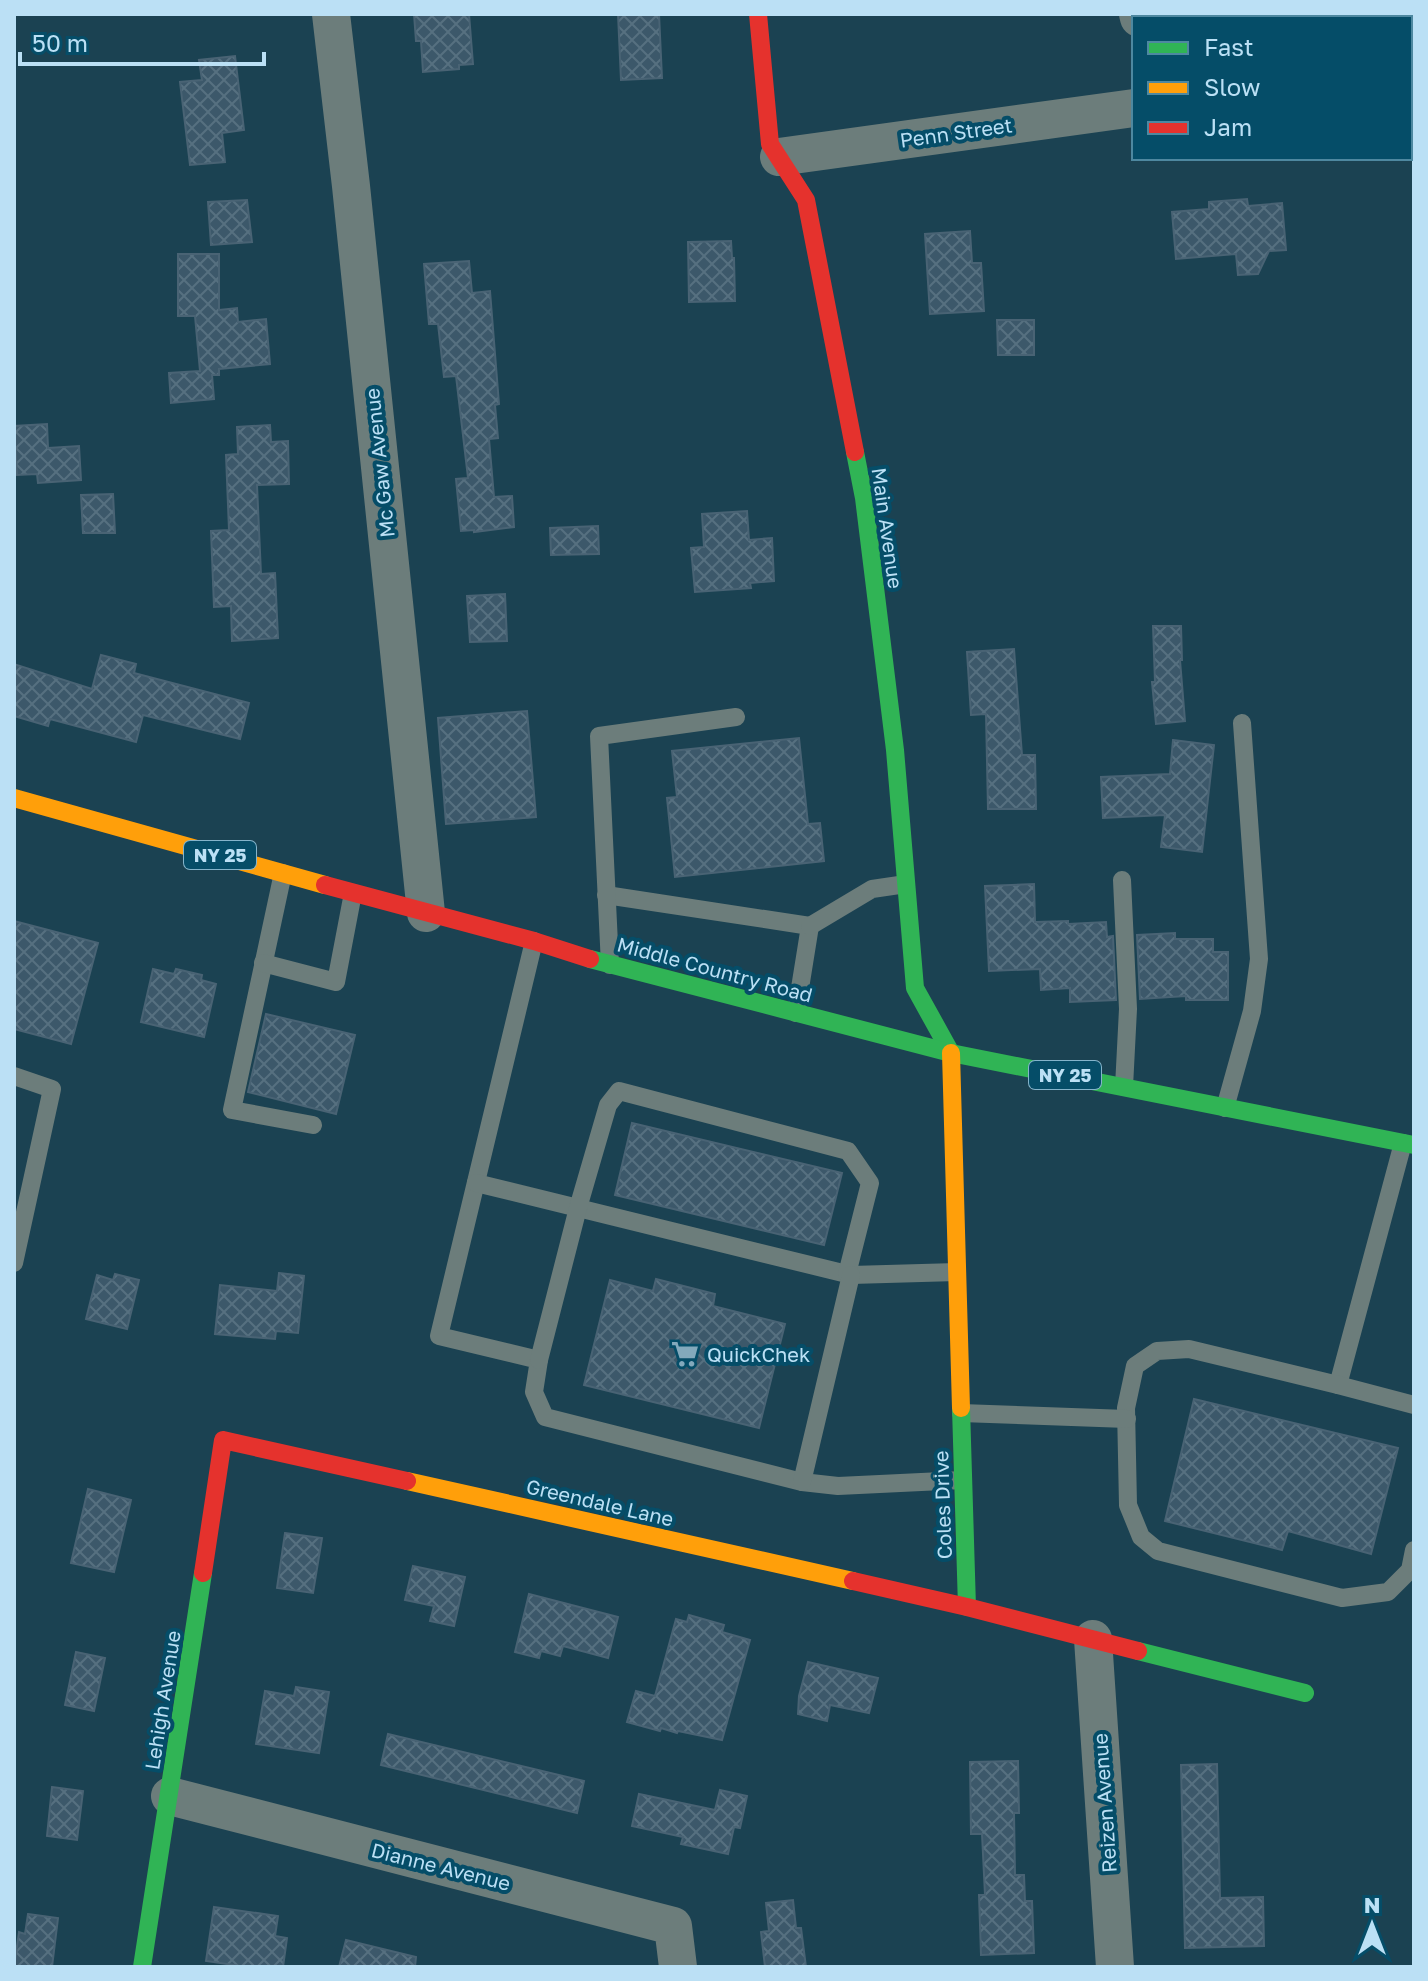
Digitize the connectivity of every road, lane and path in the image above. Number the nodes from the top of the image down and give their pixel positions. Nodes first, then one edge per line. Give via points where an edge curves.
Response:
1 (331, 14) edge
2 (758, 14) edge
3 (1132, 108) edge
4 (779, 157) junction
5 (736, 717) dead end
6 (1242, 723) dead end
7 (14, 798) edge
8 (283, 873) junction
9 (1122, 880) dead end
10 (906, 884) junction
11 (353, 893) junction
12 (606, 895) junction
13 (426, 913) junction
14 (810, 926) junction
15 (534, 941) junction
16 (263, 963) junction
17 (610, 965) junction
18 (796, 1013) junction
19 (951, 1053) junction
20 (14, 1076) edge
21 (1124, 1087) junction
22 (1225, 1108) junction
23 (313, 1125) dead end
24 (1408, 1144) edge
25 (14, 1170) edge
26 (33, 1176) junction
27 (476, 1183) junction
28 (578, 1208) junction
29 (14, 1263) edge
30 (957, 1272) junction
31 (849, 1274) junction
32 (539, 1360) junction
33 (1338, 1385) junction
34 (1414, 1405) edge
35 (961, 1413) junction
36 (1127, 1419) junction
37 (223, 1440) joint
38 (963, 1480) junction
39 (802, 1482) junction
40 (1414, 1550) edge
41 (967, 1607) junction
42 (1093, 1639) junction
43 (1305, 1693) dead end
44 (170, 1796) junction
45 (142, 1967) edge
46 (678, 1967) edge
47 (1115, 1967) edge

1 - 13 street, Mc Gaw Avenue
2 - 4 street, Main Avenue via 770,144
3 - 4 street, Penn Street
4 - 10 street, Main Avenue via 806,200 864,498
5 - 12 lane via 599,736
6 - 22 lane via 1259,959 1252,1011
7 - 8 street, Middle Country Road / NY 25
8 - 11 street, Middle Country Road / NY 25
8 - 16 lane
9 - 21 lane via 1128,1009
10 - 14 lane via 872,889
10 - 19 street, Main Avenue via 915,988
11 - 13 street, Middle Country Road / NY 25
11 - 16 lane via 336,982
12 - 14 lane
12 - 17 lane
13 - 15 street, Middle Country Road / NY 25
14 - 18 lane
15 - 17 street, Middle Country Road / NY 25
15 - 27 lane
16 - 23 lane via 232,1110
17 - 18 street, Middle Country Road / NY 25
18 - 19 street, Middle Country Road / NY 25
19 - 21 street, Middle Country Road / NY 25
19 - 30 street, Coles Drive
20 - 26 lane via 52,1089
21 - 22 street, Middle Country Road / NY 25
22 - 24 street, Middle Country Road / NY 25
24 - 33 lane
25 - 26 lane
26 - 29 lane
27 - 28 lane
27 - 32 lane via 439,1336
28 - 31 lane
28 - 31 lane via 608,1105 619,1091 848,1151 870,1183
28 - 32 lane
30 - 31 lane
30 - 35 street, Coles Drive
31 - 39 lane
32 - 39 lane via 534,1392 545,1417
33 - 34 lane
33 - 36 lane via 1189,1349 1157,1351 1135,1366
35 - 36 lane
35 - 38 street, Coles Drive
36 - 40 lane via 1128,1505 1141,1537 1158,1551 1342,1598 1388,1592 1410,1570
37 - 41 street, Greendale Lane
37 - 44 street, Lehigh Avenue
38 - 39 lane via 838,1486
38 - 41 street, Coles Drive
41 - 42 street
42 - 43 street
42 - 47 street, Reizen Avenue
44 - 45 street, Lehigh Avenue
44 - 46 street, Dianne Avenue via 673,1926

